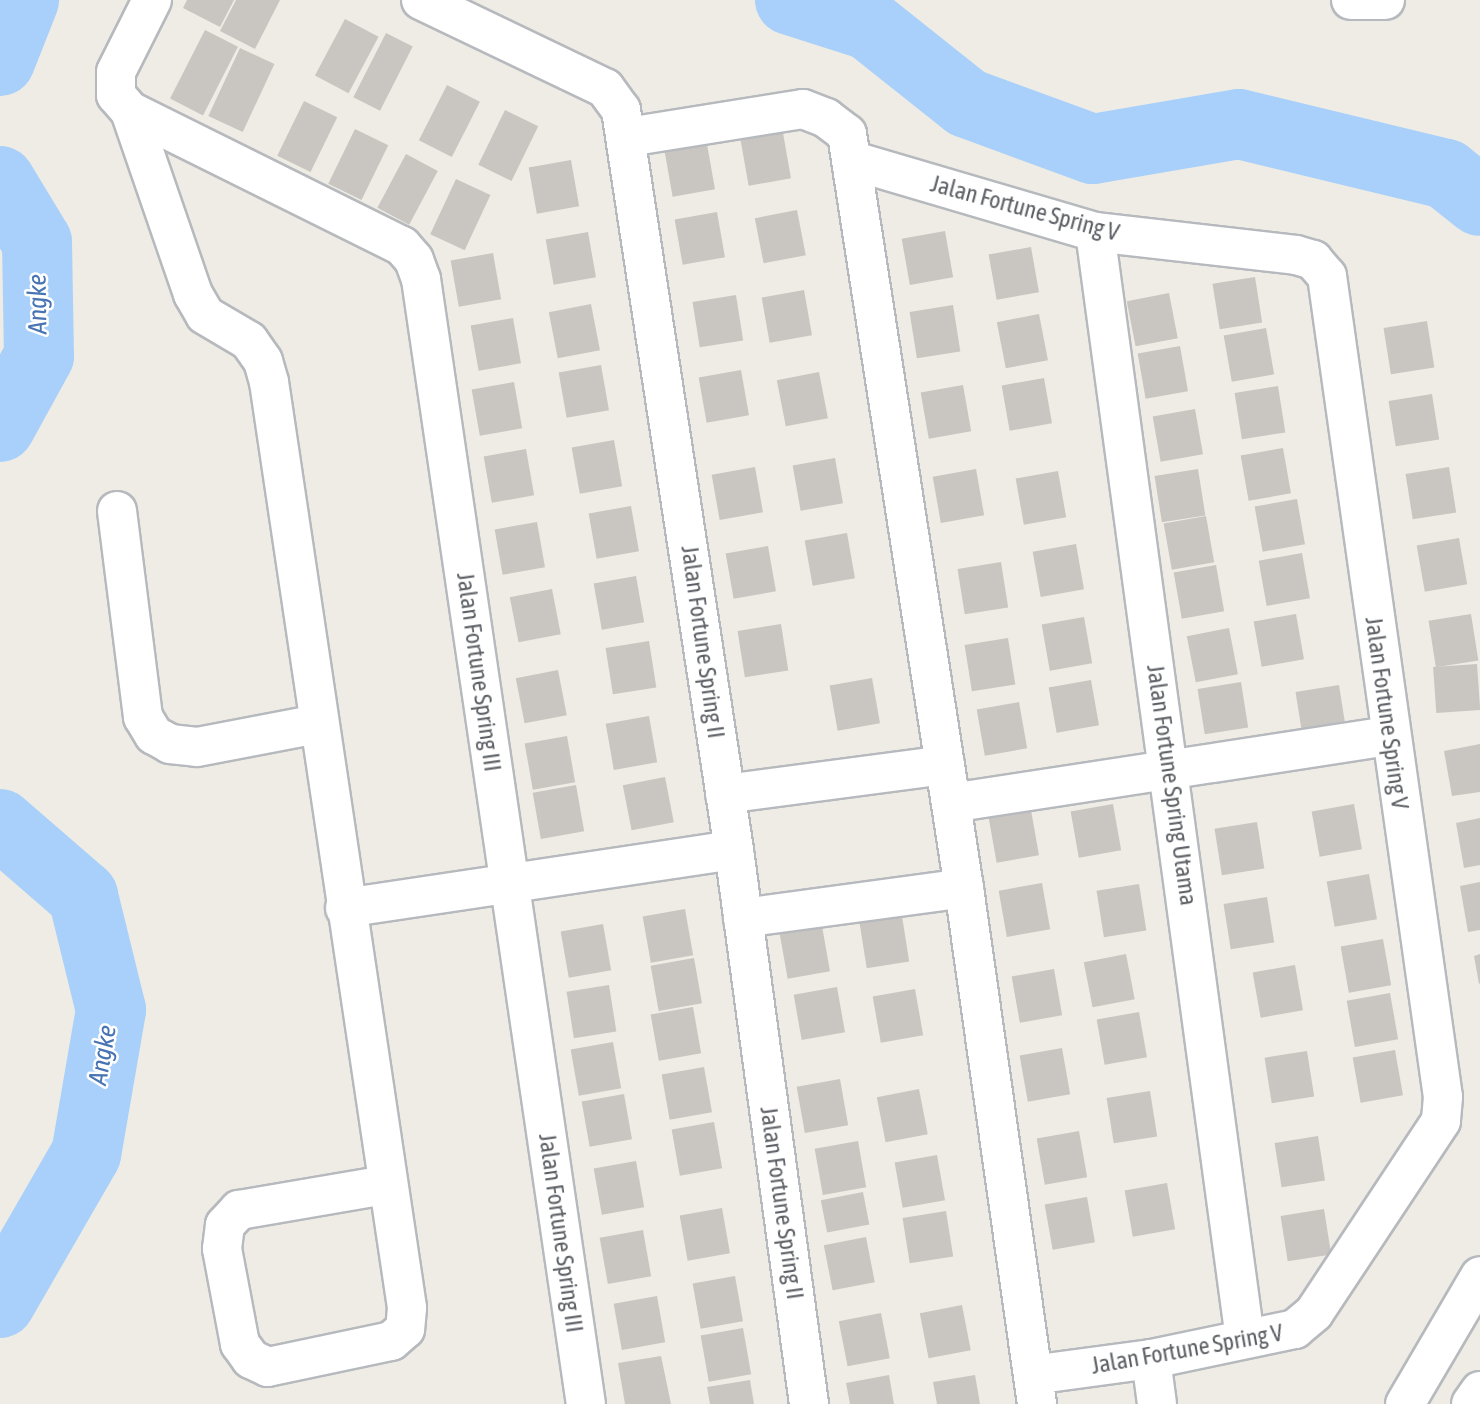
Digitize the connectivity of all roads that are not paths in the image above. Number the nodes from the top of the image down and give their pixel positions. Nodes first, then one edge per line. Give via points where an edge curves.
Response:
1 (152, 0) edge
2 (421, 0) edge
3 (1351, 0) edge
4 (1385, 0) edge
5 (130, 111) junction
6 (628, 137) junction
7 (854, 161) junction
8 (1096, 232) junction
9 (117, 511) dead end
10 (318, 724) junction
11 (1390, 736) junction
12 (945, 765) junction
13 (1171, 770) junction
14 (725, 794) junction
15 (951, 803) junction
16 (734, 850) junction
17 (509, 881) junction
18 (964, 888) junction
19 (345, 908) junction
20 (743, 918) junction
21 (385, 1185) junction
22 (1480, 1276) edge
23 (1245, 1339) junction
24 (1151, 1359) junction
25 (1035, 1389) edge
26 (1480, 1391) edge
27 (586, 1404) edge
28 (809, 1404) edge
29 (1157, 1404) edge
30 (1405, 1404) edge
31 (1471, 1404) edge

1 - 5 street via 116,72 116,95
2 - 6 street, Jalan Fortune Spring II via 605,88 621,110
3 - 4 street
5 - 10 street via 193,293 205,315 249,341 263,361
5 - 17 street, Jalan Fortune Spring III via 401,246 414,260 421,279
6 - 7 street via 803,110 827,118 847,134
6 - 14 street, Jalan Fortune Spring II
7 - 8 street, Jalan Fortune Spring V
7 - 12 street
8 - 11 street, Jalan Fortune Spring V via 1296,256 1313,260 1327,276
8 - 13 street, Jalan Fortune Spring Utama
9 - 10 street via 144,717 154,735 170,744 197,747
10 - 19 street
11 - 13 street
11 - 23 street, Jalan Fortune Spring V via 1443,1097 1441,1121 1314,1312 1295,1329
12 - 14 street
12 - 15 street
13 - 15 street
13 - 23 street, Jalan Fortune Spring Utama
14 - 16 street, Jalan Fortune Spring II
15 - 18 street
16 - 17 street
16 - 20 street, Jalan Fortune Spring II
17 - 19 street
17 - 27 street, Jalan Fortune Spring III
18 - 20 street
18 - 25 street
19 - 21 street
20 - 28 street, Jalan Fortune Spring II
21 - 21 street via 407,1308 404,1329 391,1340 268,1367 251,1359 240,1344 222,1250 225,1225 239,1210
22 - 30 street
23 - 24 street, Jalan Fortune Spring V
24 - 25 street, Jalan Fortune Spring V
24 - 29 street
26 - 31 street

